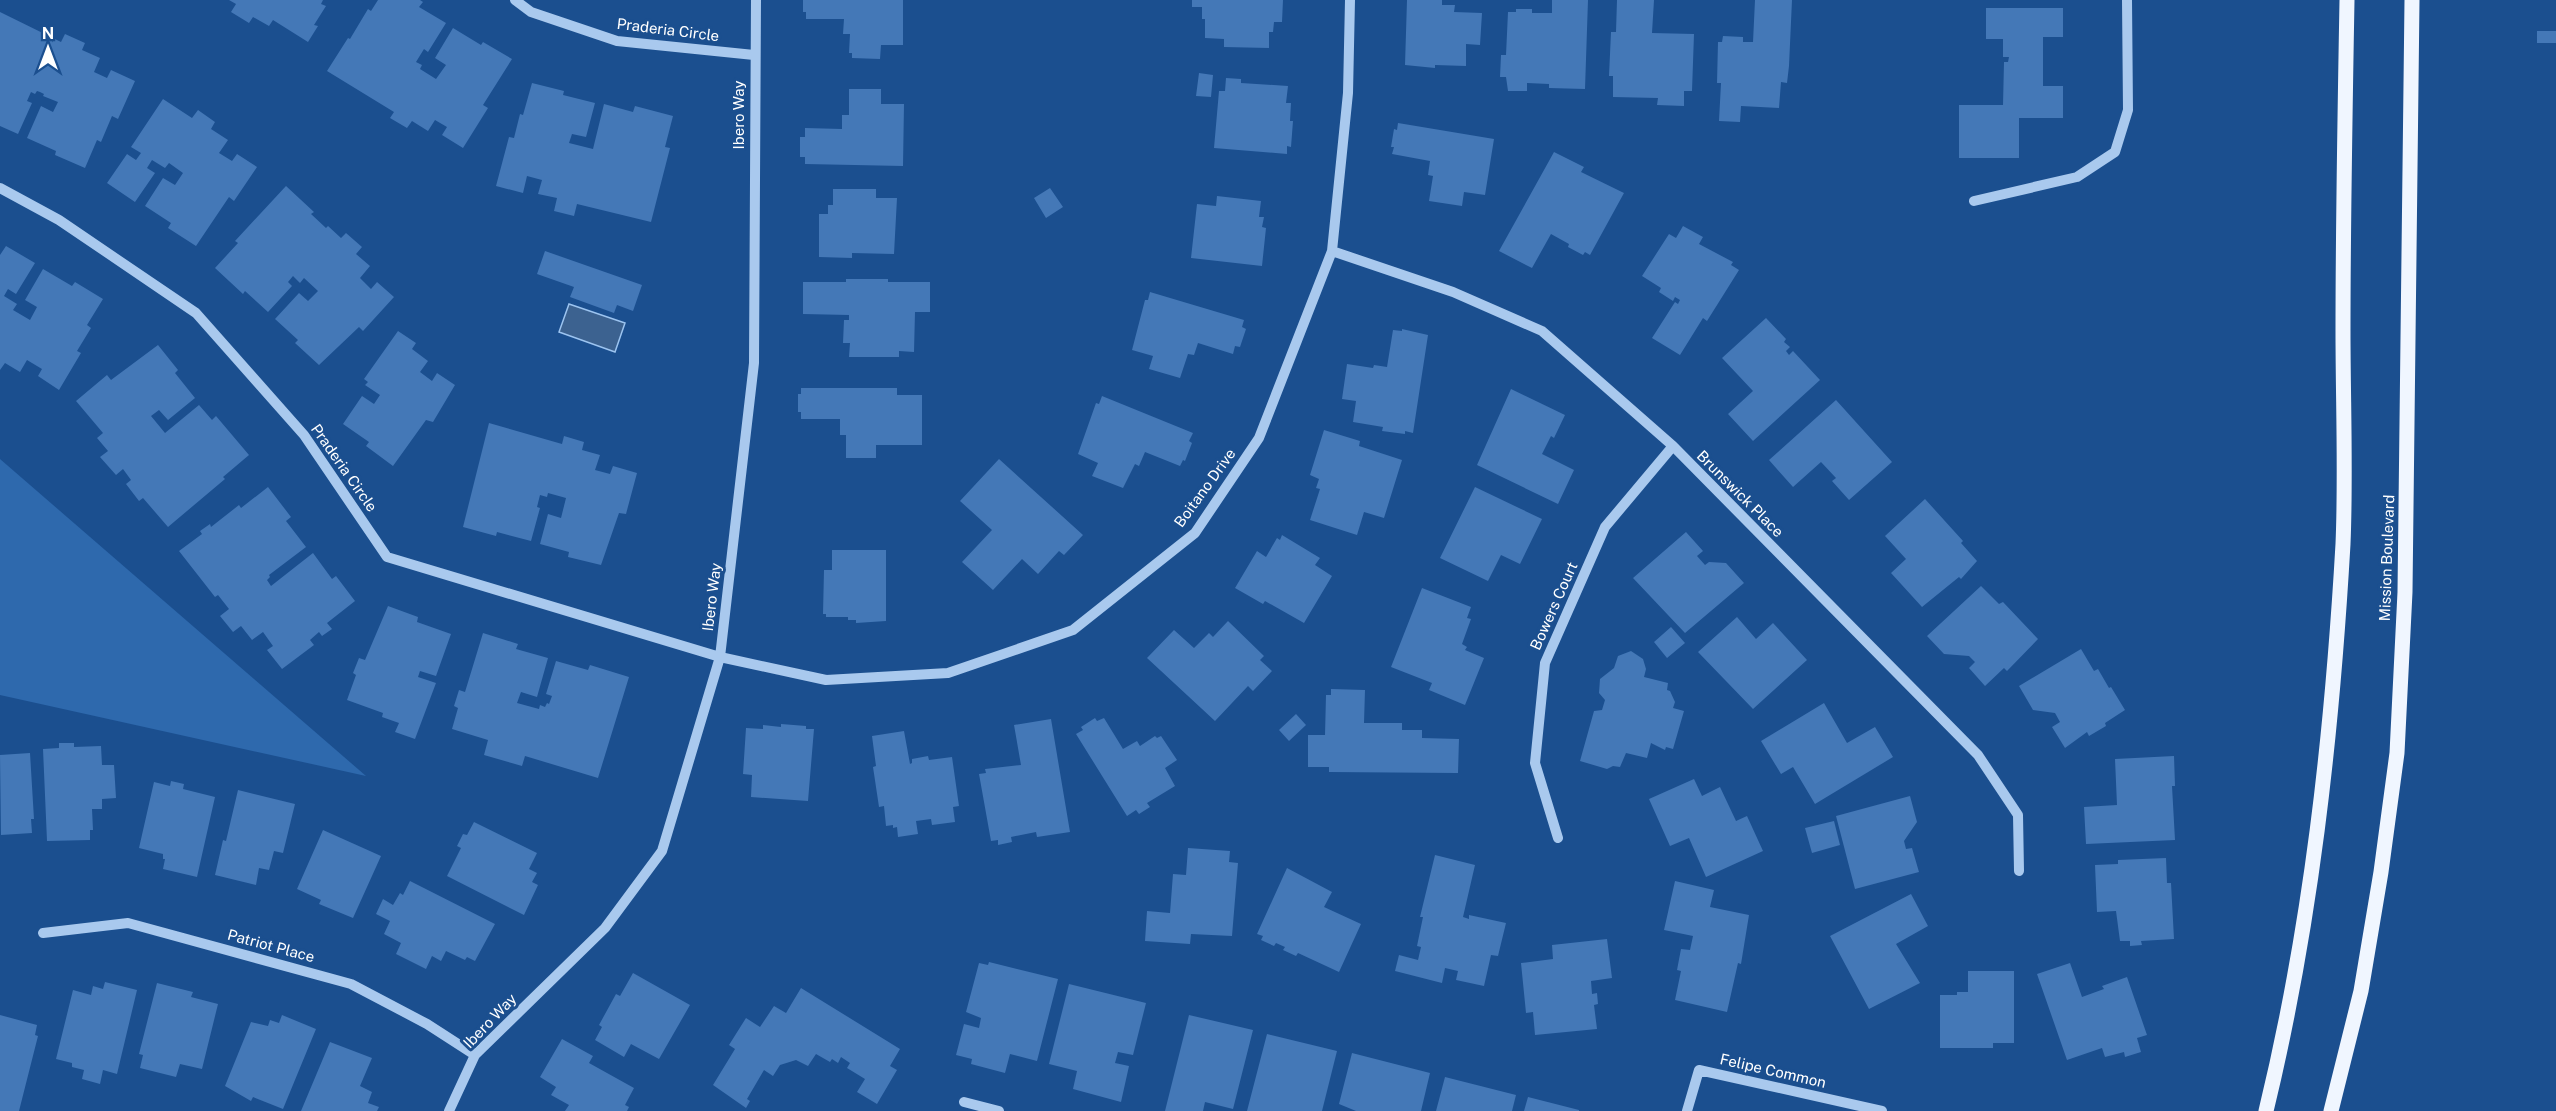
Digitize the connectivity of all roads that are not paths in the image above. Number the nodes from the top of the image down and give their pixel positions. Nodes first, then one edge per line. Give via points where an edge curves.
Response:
1 (515, 0) edge
2 (756, 0) edge
3 (1350, 0) edge
4 (2127, 0) edge
5 (2347, 0) edge
6 (2412, 0) edge
7 (754, 55) junction
8 (0, 188) edge
9 (1974, 201) dead end
10 (1332, 251) junction
11 (1672, 447) junction
12 (720, 657) junction
13 (1558, 838) dead end
14 (2019, 872) dead end
15 (43, 933) dead end
16 (475, 1055) junction
17 (964, 1102) dead end
18 (449, 1111) edge
19 (999, 1111) edge
20 (1687, 1111) edge
21 (1882, 1111) edge
22 (2266, 1111) edge
23 (2331, 1111) edge

1 - 7 street, Praderia Circle via 531,12 617,41
2 - 7 street, Ibero Way
3 - 10 street, Boitano Drive via 1348,93
4 - 9 street via 2128,110 2115,152 2077,177
5 - 22 main road via 2343,542 2312,876
6 - 23 main road, Mission Boulevard via 2405,581 2397,753 2361,991
7 - 12 street, Ibero Way via 754,363
8 - 12 street, Praderia Circle via 59,220 196,313 304,435 387,557
10 - 11 street, Brunswick Place via 1453,292 1542,331
10 - 12 street, Boitano Drive via 1259,438 1195,533 1073,630 948,674 826,680
11 - 13 street, Bowers Court via 1605,526 1545,663 1534,764
11 - 14 street, Brunswick Place via 1978,754 2018,815
12 - 16 street, Ibero Way via 663,851 605,928
15 - 16 street, Patriot Place via 128,922 351,984 427,1024
16 - 18 street, Ibero Way
17 - 19 street
20 - 21 street, Felipe Common via 1699,1070

